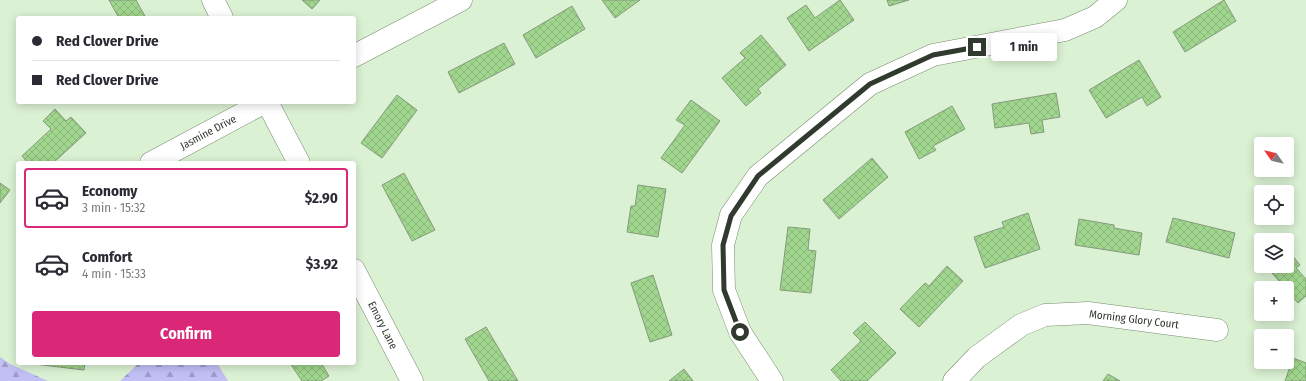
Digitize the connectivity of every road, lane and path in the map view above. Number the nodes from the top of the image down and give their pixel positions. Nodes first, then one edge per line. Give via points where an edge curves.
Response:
1 (212, 0) edge
2 (461, 0) edge
3 (1116, 0) edge
4 (221, 16) edge
5 (356, 55) edge
6 (262, 104) edge
7 (267, 104) edge
8 (155, 161) edge
9 (298, 161) edge
10 (356, 274) edge
11 (1217, 330) dead end
12 (412, 381) edge
13 (772, 381) edge
14 (954, 381) edge

1 - 4 street
2 - 5 street
3 - 13 street via 1095,17 1065,30 933,55 870,84 758,176 731,216 723,245 724,290 740,332
6 - 8 street, Jasmine Drive
7 - 9 street
10 - 12 street, Emory Lane
11 - 14 street, Morning Glory Court via 1088,313 1046,315 1015,330 977,357

